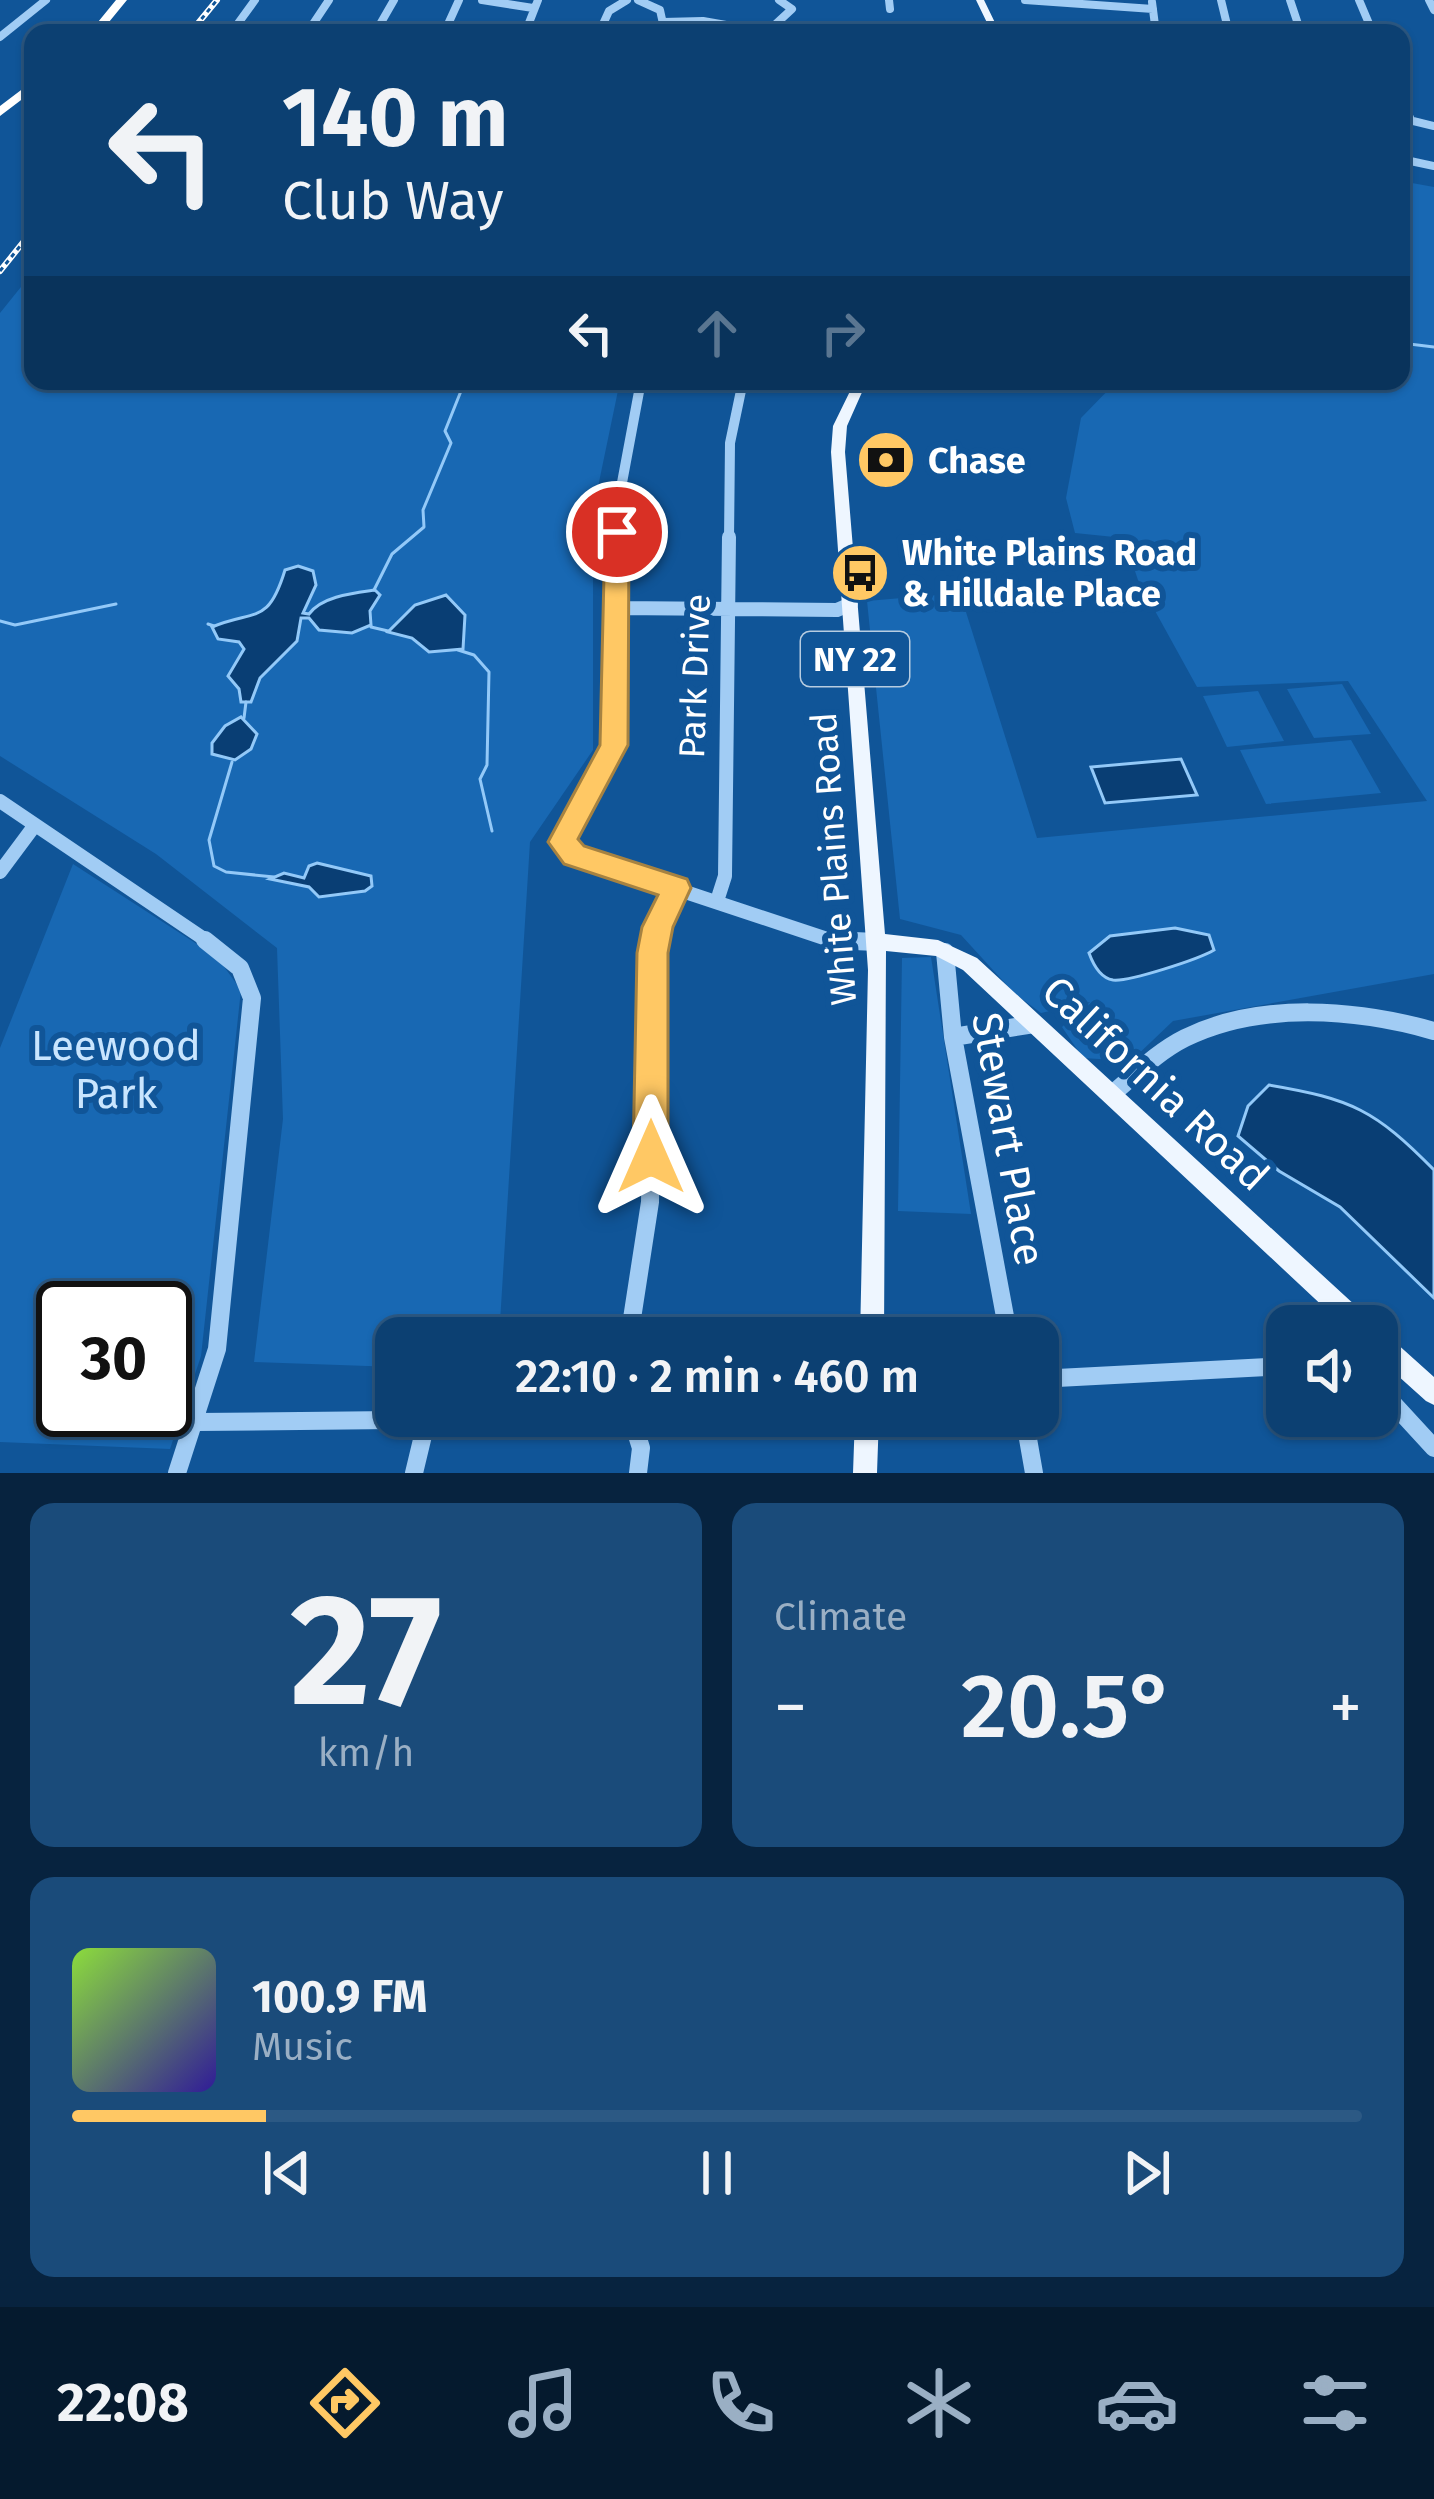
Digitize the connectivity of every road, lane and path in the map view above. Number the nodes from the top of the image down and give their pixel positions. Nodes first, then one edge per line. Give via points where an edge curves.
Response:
1 (46, 0) edge
2 (125, 0) edge
3 (256, 0) edge
4 (482, 0) edge
5 (627, 0) edge
6 (638, 0) edge
7 (669, 0) edge
8 (779, 0) edge
9 (1025, 0) edge
10 (1429, 0) edge
11 (1083, 2) edge
12 (536, 4) edge
13 (1152, 4) edge
14 (654, 6) junction
15 (1434, 10) edge
16 (1082, 15) dead end
17 (663, 22) joint
18 (105, 24) edge
19 (238, 24) edge
20 (602, 24) edge
21 (719, 24) edge
22 (776, 24) edge
23 (0, 38) edge
24 (24, 89) edge
25 (0, 108) edge
26 (638, 390) edge
27 (741, 390) edge
28 (856, 390) edge
29 (851, 604) junction
30 (617, 608) junction
31 (730, 610) junction
32 (0, 801) edge
33 (35, 825) junction
34 (0, 872) edge
35 (676, 888) junction
36 (717, 902) junction
37 (877, 942) junction
38 (945, 952) junction
39 (1034, 1024) junction
40 (1434, 1030) edge
41 (953, 1037) junction
42 (1111, 1095) junction
43 (1338, 1305) edge
44 (632, 1317) edge
45 (873, 1317) edge
46 (1005, 1317) edge
47 (1398, 1360) edge
48 (1266, 1367) edge
49 (1059, 1378) edge
50 (1434, 1393) edge
51 (1398, 1409) edge
52 (197, 1422) junction
53 (375, 1423) edge
54 (423, 1437) edge
55 (637, 1437) edge
56 (866, 1437) edge
57 (1028, 1437) edge
58 (1434, 1448) edge
59 (177, 1473) edge
60 (414, 1473) edge
61 (638, 1473) edge
62 (865, 1473) edge
63 (1034, 1473) edge

1 - 23 street
2 - 18 highway
3 - 19 street
4 - 12 street
5 - 20 street
6 - 14 street
7 - 14 street
8 - 22 street via 792,9
9 - 11 street
10 - 15 street
11 - 13 street
11 - 16 street
14 - 17 street
17 - 21 street
24 - 25 highway
26 - 30 street via 618,504
27 - 31 street, Park Drive via 730,443
28 - 29 main road, White Plains Road / NY 22 via 838,438
29 - 31 street
29 - 37 main road, White Plains Road / NY 22
30 - 31 street
30 - 35 street via 614,745 562,842 574,855
31 - 36 street, Park Drive via 725,876
32 - 33 street
33 - 34 street
33 - 52 street via 229,956 252,998 224,1306
35 - 36 street
35 - 44 street via 652,953 650,1202
36 - 37 street via 839,943
37 - 38 main road, California Road
37 - 45 main road, White Plains Road / NY 22
38 - 39 main road, California Road via 970,964
38 - 41 street, Stewart Place
39 - 41 street
39 - 42 main road, California Road
40 - 42 street via 1354,1015 1239,1022 1168,1048
41 - 46 street, Stewart Place
42 - 43 main road, California Road
47 - 50 main road
48 - 49 street
51 - 58 street
52 - 53 street
52 - 59 street
54 - 60 street
55 - 61 street
56 - 62 main road
57 - 63 street

